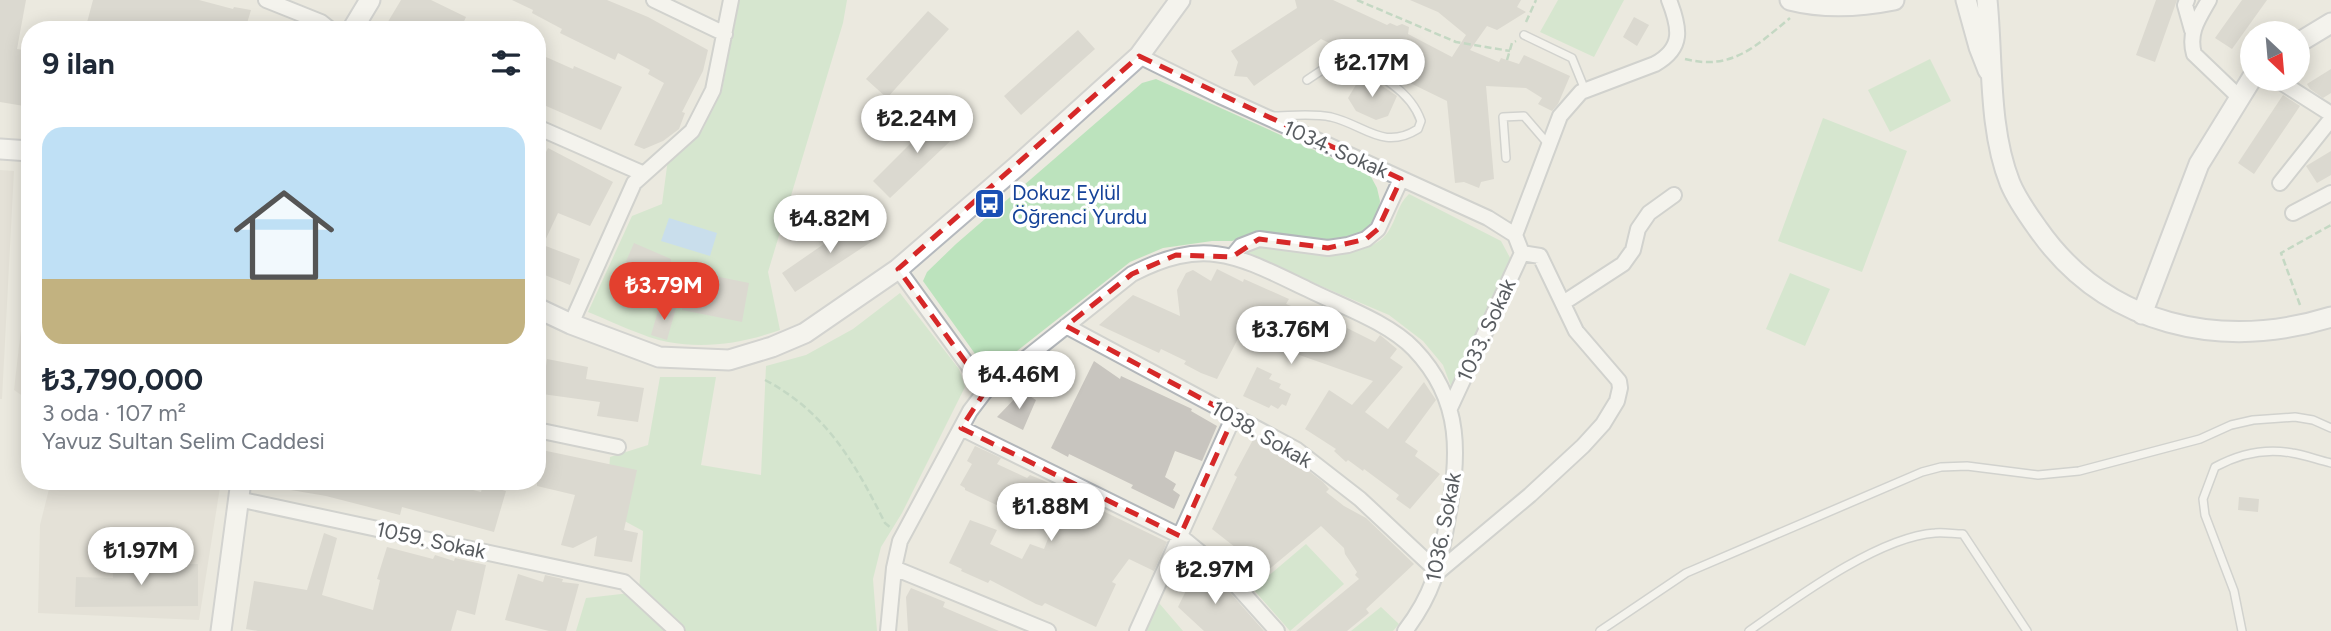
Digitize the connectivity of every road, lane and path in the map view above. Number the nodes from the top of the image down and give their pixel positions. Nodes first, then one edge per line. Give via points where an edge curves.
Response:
1 (266, 0) edge
2 (370, 0) edge
3 (654, 0) edge
4 (731, 0) edge
5 (1180, 0) edge
6 (1357, 0) edge
7 (1669, 0) edge
8 (1894, 0) edge
9 (1966, 0) edge
10 (1987, 0) edge
11 (2187, 0) edge
12 (2209, 0) edge
13 (1796, 1) edge
14 (318, 21) edge
15 (357, 21) edge
16 (2331, 23) edge
17 (2192, 30) junction
18 (725, 34) junction
19 (1524, 35) dead end
20 (2310, 36) edge
21 (1510, 51) dead end
22 (1669, 54) junction
23 (1139, 56) junction
24 (1990, 75) junction
25 (1307, 80) dead end
26 (1585, 91) junction
27 (2244, 91) edge
28 (2295, 91) edge
29 (2240, 98) junction
30 (2331, 114) edge
31 (1263, 116) junction
32 (2331, 119) edge
33 (546, 131) edge
34 (1549, 146) junction
35 (0, 149) edge
36 (21, 150) edge
37 (1506, 158) dead end
38 (643, 174) junction
39 (1401, 179) junction
40 (2280, 183) dead end
41 (2331, 193) edge
42 (1674, 195) dead end
43 (2293, 213) dead end
44 (2331, 225) edge
45 (1515, 235) junction
46 (1521, 253) junction
47 (1232, 257) junction
48 (898, 270) junction
49 (1563, 303) junction
50 (546, 313) edge
51 (2143, 314) junction
52 (2331, 317) edge
53 (571, 324) junction
54 (2306, 324) junction
55 (1066, 326) junction
56 (765, 380) dead end
57 (986, 390) junction
58 (1450, 408) junction
59 (1234, 416) junction
60 (961, 428) junction
61 (2331, 428) edge
62 (546, 432) edge
63 (618, 447) dead end
64 (2331, 463) edge
65 (240, 490) edge
66 (902, 536) junction
67 (1180, 536) junction
68 (894, 568) junction
69 (1438, 572) junction
70 (1022, 626) edge
71 (220, 631) edge
72 (677, 631) edge
73 (888, 631) edge
74 (1048, 631) edge
75 (1137, 631) edge
76 (1277, 631) edge
77 (1405, 631) edge
78 (1600, 631) edge
79 (1749, 631) edge
80 (2027, 631) edge
81 (2242, 631) edge

1 - 14 street
2 - 15 main road
3 - 18 street
4 - 18 street
5 - 23 main road
6 - 21 path via 1457,42
7 - 22 street via 1678,33
8 - 13 main road via 1826,7
9 - 24 main road
10 - 24 main road
11 - 17 street
12 - 17 street
13 - 22 path via 1793,15 1749,51 1727,61 1702,63
16 - 20 main road
17 - 29 street via 2194,54
18 - 38 street via 713,90 692,131
19 - 26 lane via 1572,58
22 - 26 street via 1655,64
23 - 31 street, 1034. Sokak
23 - 48 main road
24 - 51 main road via 2002,156 2022,205 2047,242 2080,276
25 - 31 lane via 1348,60 1391,82 1411,102 1421,121 1418,129 1398,139 1383,138 1331,117
26 - 34 street via 1560,117
27 - 29 main road
28 - 30 street
29 - 51 main road via 2199,164
31 - 39 street, 1034. Sokak
32 - 40 street
33 - 38 street
34 - 37 lane via 1524,116 1503,117
34 - 45 street
35 - 36 main road
38 - 53 street via 634,183
39 - 45 street, 1034. Sokak
39 - 47 street via 1378,229 1366,239 1328,248 1259,239 1241,246
41 - 43 street
42 - 49 street via 1649,214 1623,264
44 - 54 path via 2281,253
45 - 46 street
46 - 49 street via 1540,256
46 - 58 street, 1033. Sokak
47 - 55 street, 1036. Sokak via 1198,252 1156,262 1132,274
47 - 58 street, 1036. Sokak via 1391,330 1430,367
48 - 53 main road via 805,332 729,360 659,357
48 - 57 street
49 - 69 street via 1576,331 1619,380 1617,401 1603,424 1558,470
50 - 53 main road
51 - 54 main road via 2218,331 2270,331
52 - 54 main road
55 - 57 street, 1036. Sokak
55 - 59 street, 1038. Sokak
56 - 66 path via 800,400 839,443 885,523
57 - 60 street, 1036. Sokak
58 - 69 street, 1036. Sokak via 1455,477
59 - 67 street
59 - 69 street, 1038. Sokak via 1297,450 1360,499
60 - 66 street, 1036. Sokak
60 - 67 street
61 - 78 lane via 2295,417 2253,420 2079,471 2038,475 1967,466 1922,472 1686,573
62 - 63 street
64 - 81 lane via 2268,451 2215,467 2203,499 2234,591
65 - 71 main road
65 - 72 street, 1059. Sokak via 624,582
66 - 68 street, 1036. Sokak
67 - 75 street
67 - 76 street via 1225,573
68 - 70 street
68 - 73 street, 1036. Sokak
69 - 77 street, 1036. Sokak
70 - 74 street
79 - 80 lane via 1864,557 1935,533 1963,534

